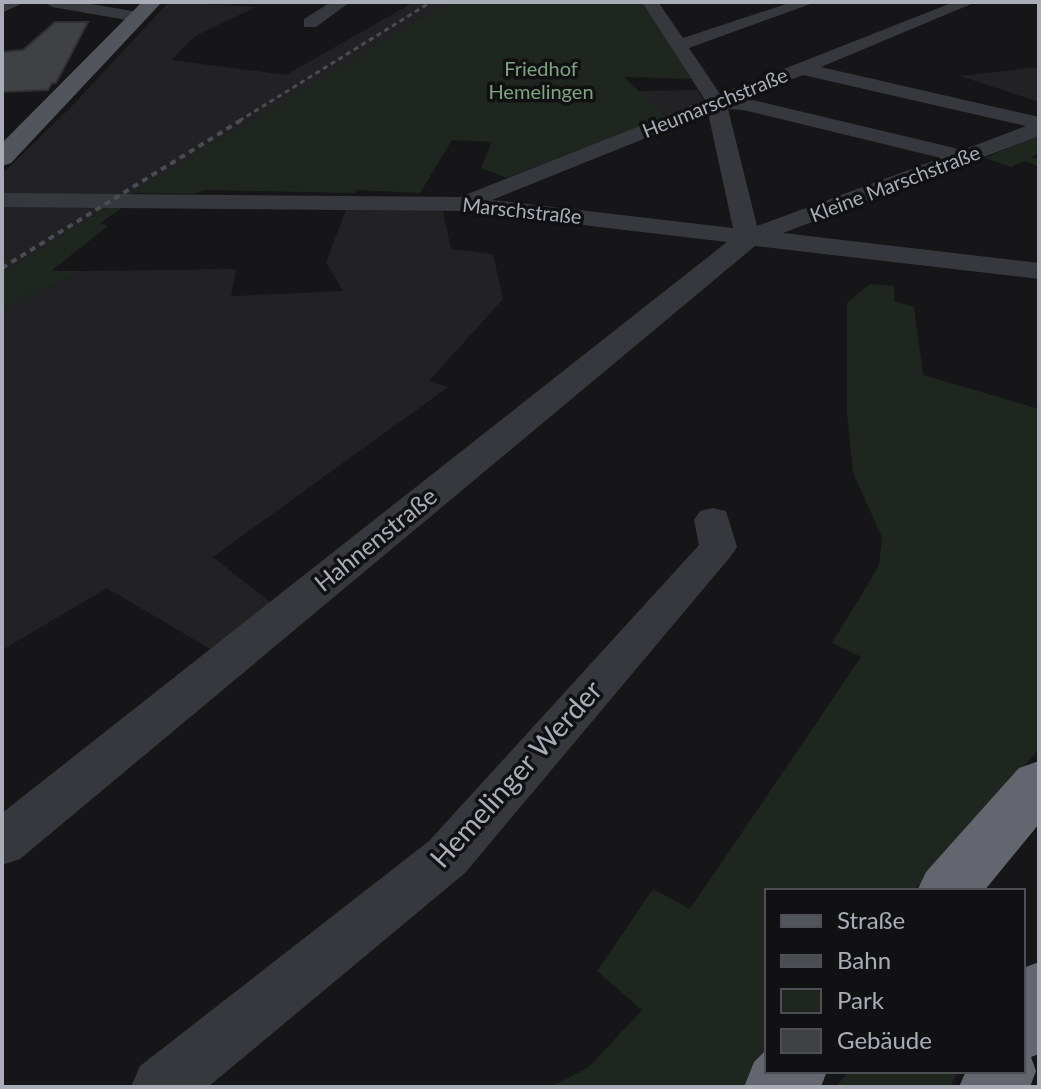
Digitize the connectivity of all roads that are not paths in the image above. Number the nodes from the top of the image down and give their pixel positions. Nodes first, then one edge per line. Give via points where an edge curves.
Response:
1 (17, 2) edge
2 (52, 2) edge
3 (342, 2) edge
4 (650, 2) edge
5 (808, 2) edge
6 (968, 2) edge
7 (2, 8) edge
8 (915, 8) dead end
9 (146, 9) edge
10 (940, 13) junction
11 (310, 23) dead end
12 (678, 46) junction
13 (803, 69) junction
14 (716, 102) junction
15 (1039, 126) edge
16 (966, 157) junction
17 (2, 158) edge
18 (2, 200) edge
19 (463, 204) junction
20 (750, 237) junction
21 (1039, 271) edge
22 (713, 520) dead end
23 (1039, 784) edge
24 (2, 843) edge
25 (949, 889) edge
26 (1039, 994) edge
27 (1025, 1023) edge
28 (161, 1087) edge

1 - 7 street
2 - 9 street
3 - 11 street
4 - 12 street
5 - 12 street
6 - 10 street, Heumarschstraße
8 - 10 street
9 - 17 main road
10 - 13 street, Heumarschstraße
12 - 14 street
13 - 14 street, Heumarschstraße
13 - 15 street
14 - 16 street
14 - 19 street, Heumarschstraße
14 - 20 street
15 - 16 street, Kleine Marschstraße
16 - 20 street, Kleine Marschstraße
18 - 19 street, Marschstraße
19 - 20 street, Marschstraße
20 - 21 street, Marschstraße
20 - 24 street, Hahnenstraße
22 - 28 street, Hemelinger Werder via 718,547 447,857
23 - 25 highway
26 - 27 highway

